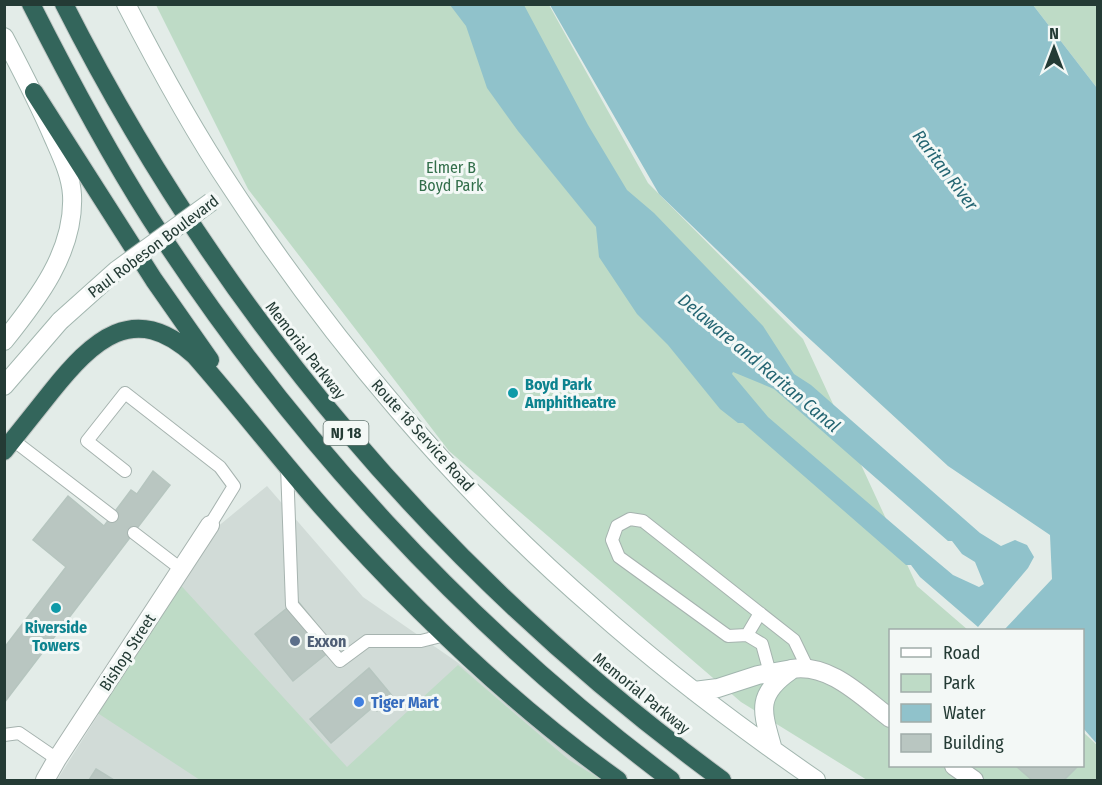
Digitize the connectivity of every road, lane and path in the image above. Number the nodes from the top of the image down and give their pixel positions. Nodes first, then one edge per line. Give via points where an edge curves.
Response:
1 (31, 4) edge
2 (64, 4) edge
3 (126, 4) edge
4 (4, 37) edge
5 (34, 92) junction
6 (231, 187) junction
7 (4, 341) edge
8 (4, 386) edge
9 (240, 407) junction
10 (9, 445) edge
11 (286, 465) junction
12 (124, 471) dead end
13 (112, 516) dead end
14 (210, 525) joint
15 (134, 532) dead end
16 (181, 569) junction
17 (760, 613) junction
18 (445, 635) junction
19 (747, 635) junction
20 (800, 669) junction
21 (770, 673) junction
22 (694, 691) junction
23 (889, 717) edge
24 (4, 735) edge
25 (773, 750) junction
26 (57, 759) junction
27 (957, 767) edge
28 (45, 780) edge
29 (618, 780) edge
30 (670, 780) edge
31 (722, 780) edge
32 (816, 780) edge
33 (974, 780) edge

1 - 30 highway, NJ 18 via 155,225 250,361 307,433 371,506 484,621 585,713
2 - 31 highway, Memorial Parkway / NJ 18 via 120,109 191,224 257,320 342,429 426,521 533,625 610,694
3 - 6 main road, Route 18 Service Road
4 - 5 main road
5 - 7 main road via 66,168 72,206 55,267
5 - 9 highway
6 - 8 main road, Paul Robeson Boulevard, bridge via 117,270 60,321
6 - 22 main road, Route 18 Service Road via 331,326 438,454 564,581
9 - 10 highway via 195,356 171,337 143,330 124,331 105,337 81,357
9 - 11 highway
10 - 13 lane
11 - 18 highway via 338,525
11 - 18 lane via 292,605 340,661 367,640 421,640
12 - 14 lane via 87,441 125,393 220,467 234,486
14 - 16 main road, Bishop Street
15 - 16 lane
16 - 26 main road, Bishop Street
17 - 19 lane
17 - 19 lane via 644,521 630,519 617,526 612,540 618,557 728,636
17 - 20 lane via 794,640
18 - 29 highway via 528,711
19 - 21 lane via 762,644
20 - 21 main road
20 - 23 main road via 834,677
20 - 25 main road via 771,687 764,700 763,712
21 - 22 main road
22 - 25 main road, Route 18 Service Road
24 - 26 lane via 20,733
25 - 32 main road, Route 18 Service Road
26 - 28 main road, Bishop Street
27 - 33 main road

